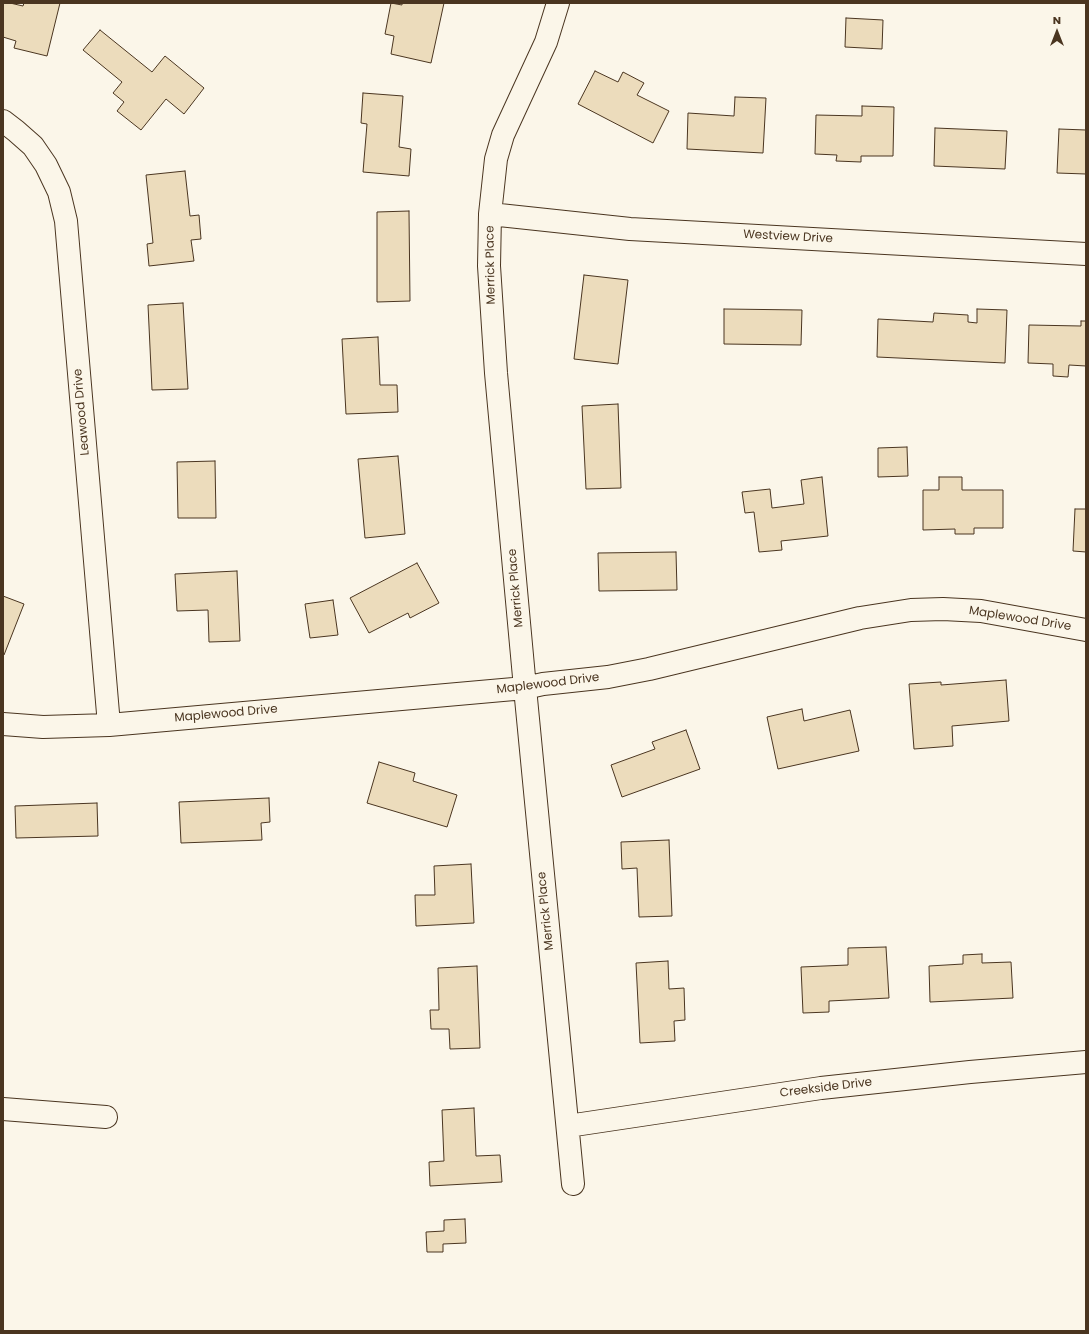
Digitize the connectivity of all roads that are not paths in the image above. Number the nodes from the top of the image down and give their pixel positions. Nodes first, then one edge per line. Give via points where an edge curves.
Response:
1 (558, 3) edge
2 (3, 121) edge
3 (490, 214) junction
4 (1086, 254) edge
5 (1086, 630) edge
6 (525, 688) junction
7 (3, 724) edge
8 (110, 725) junction
9 (1086, 1062) edge
10 (3, 1109) edge
11 (106, 1117) dead end
12 (568, 1126) junction
13 (573, 1184) dead end

1 - 3 street, Merrick Place via 546,42 503,135 496,160
2 - 8 street, Leawood Drive via 33,146 46,164 59,192 66,221
3 - 4 street, Westview Drive via 630,229
3 - 6 street, Merrick Place via 489,266 496,372
5 - 6 street, Maplewood Drive via 981,611 911,610 860,618 615,676
6 - 8 street, Maplewood Drive
6 - 12 street, Merrick Place
7 - 8 street, Maplewood Drive via 43,727
9 - 12 street, Creekside Drive via 821,1088
10 - 11 street
12 - 13 street, Merrick Place

